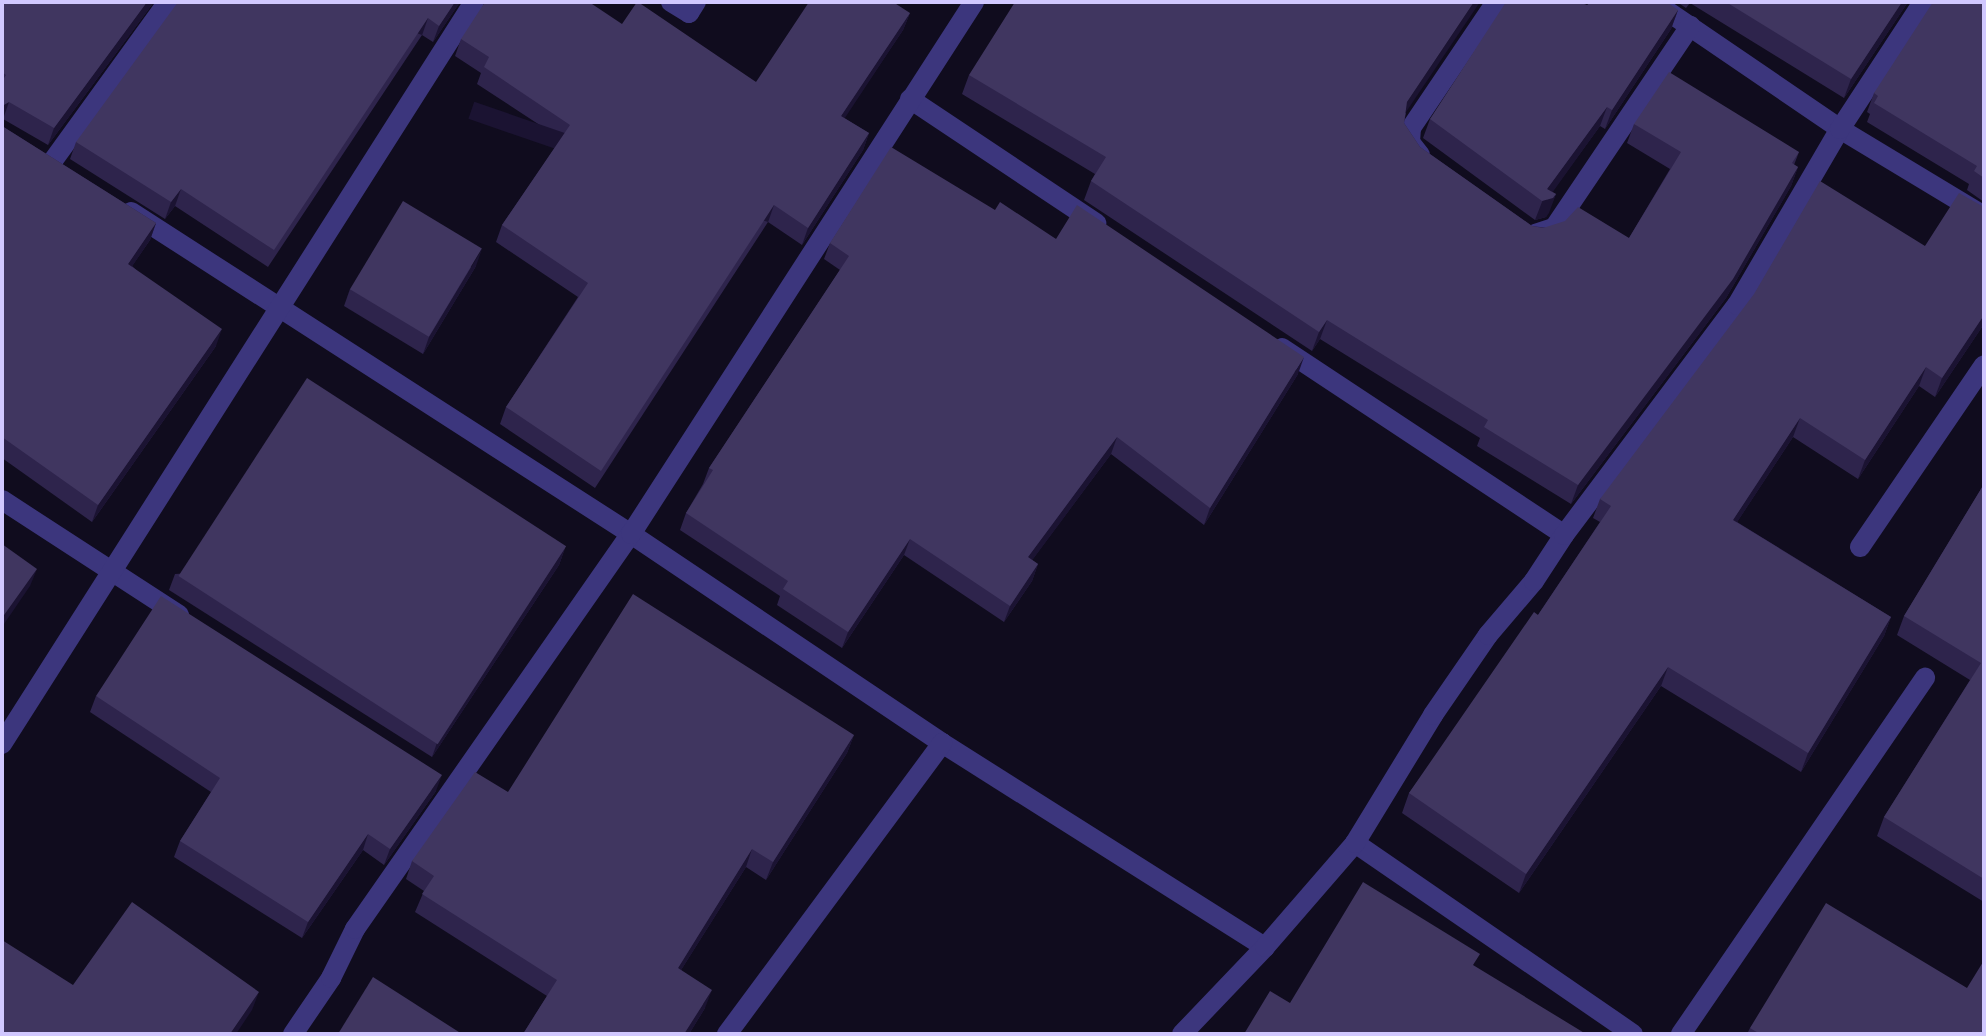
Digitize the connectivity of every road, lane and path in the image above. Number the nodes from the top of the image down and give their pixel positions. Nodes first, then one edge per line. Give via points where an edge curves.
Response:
1 (168, 2) edge
2 (474, 2) edge
3 (671, 2) edge
4 (696, 2) edge
5 (974, 2) edge
6 (1496, 2) edge
7 (1654, 2) edge
8 (1923, 2) edge
9 (1690, 26) junction
10 (910, 99) junction
11 (1840, 129) junction
12 (52, 162) edge
13 (1432, 164) edge
14 (118, 204) edge
15 (1984, 216) edge
16 (1520, 226) edge
17 (1119, 239) edge
18 (279, 305) junction
19 (1263, 335) edge
20 (1984, 365) edge
21 (2, 500) edge
22 (631, 534) junction
23 (1564, 535) junction
24 (1860, 547) dead end
25 (113, 574) junction
26 (192, 623) edge
27 (1925, 677) dead end
28 (942, 743) junction
29 (2, 744) edge
30 (1355, 843) junction
31 (1265, 947) junction
32 (293, 1034) edge
33 (727, 1034) edge
34 (1182, 1034) edge
35 (1633, 1034) edge
36 (1681, 1034) edge

1 - 12 street
2 - 18 street
3 - 4 street via 689,13
5 - 10 street
6 - 13 street via 1411,128 1410,142
7 - 9 street
8 - 11 street
9 - 11 street
9 - 16 street via 1554,228 1533,234
10 - 17 street
10 - 22 street
11 - 15 street
11 - 23 street via 1737,305
14 - 18 street
18 - 22 street
18 - 25 street
19 - 23 street
20 - 24 street
21 - 25 street
22 - 28 street
22 - 32 street via 447,782
23 - 30 street via 1433,715
25 - 26 street
25 - 29 street
27 - 36 street
28 - 31 street
28 - 33 street
30 - 31 street
30 - 35 street
31 - 34 street

